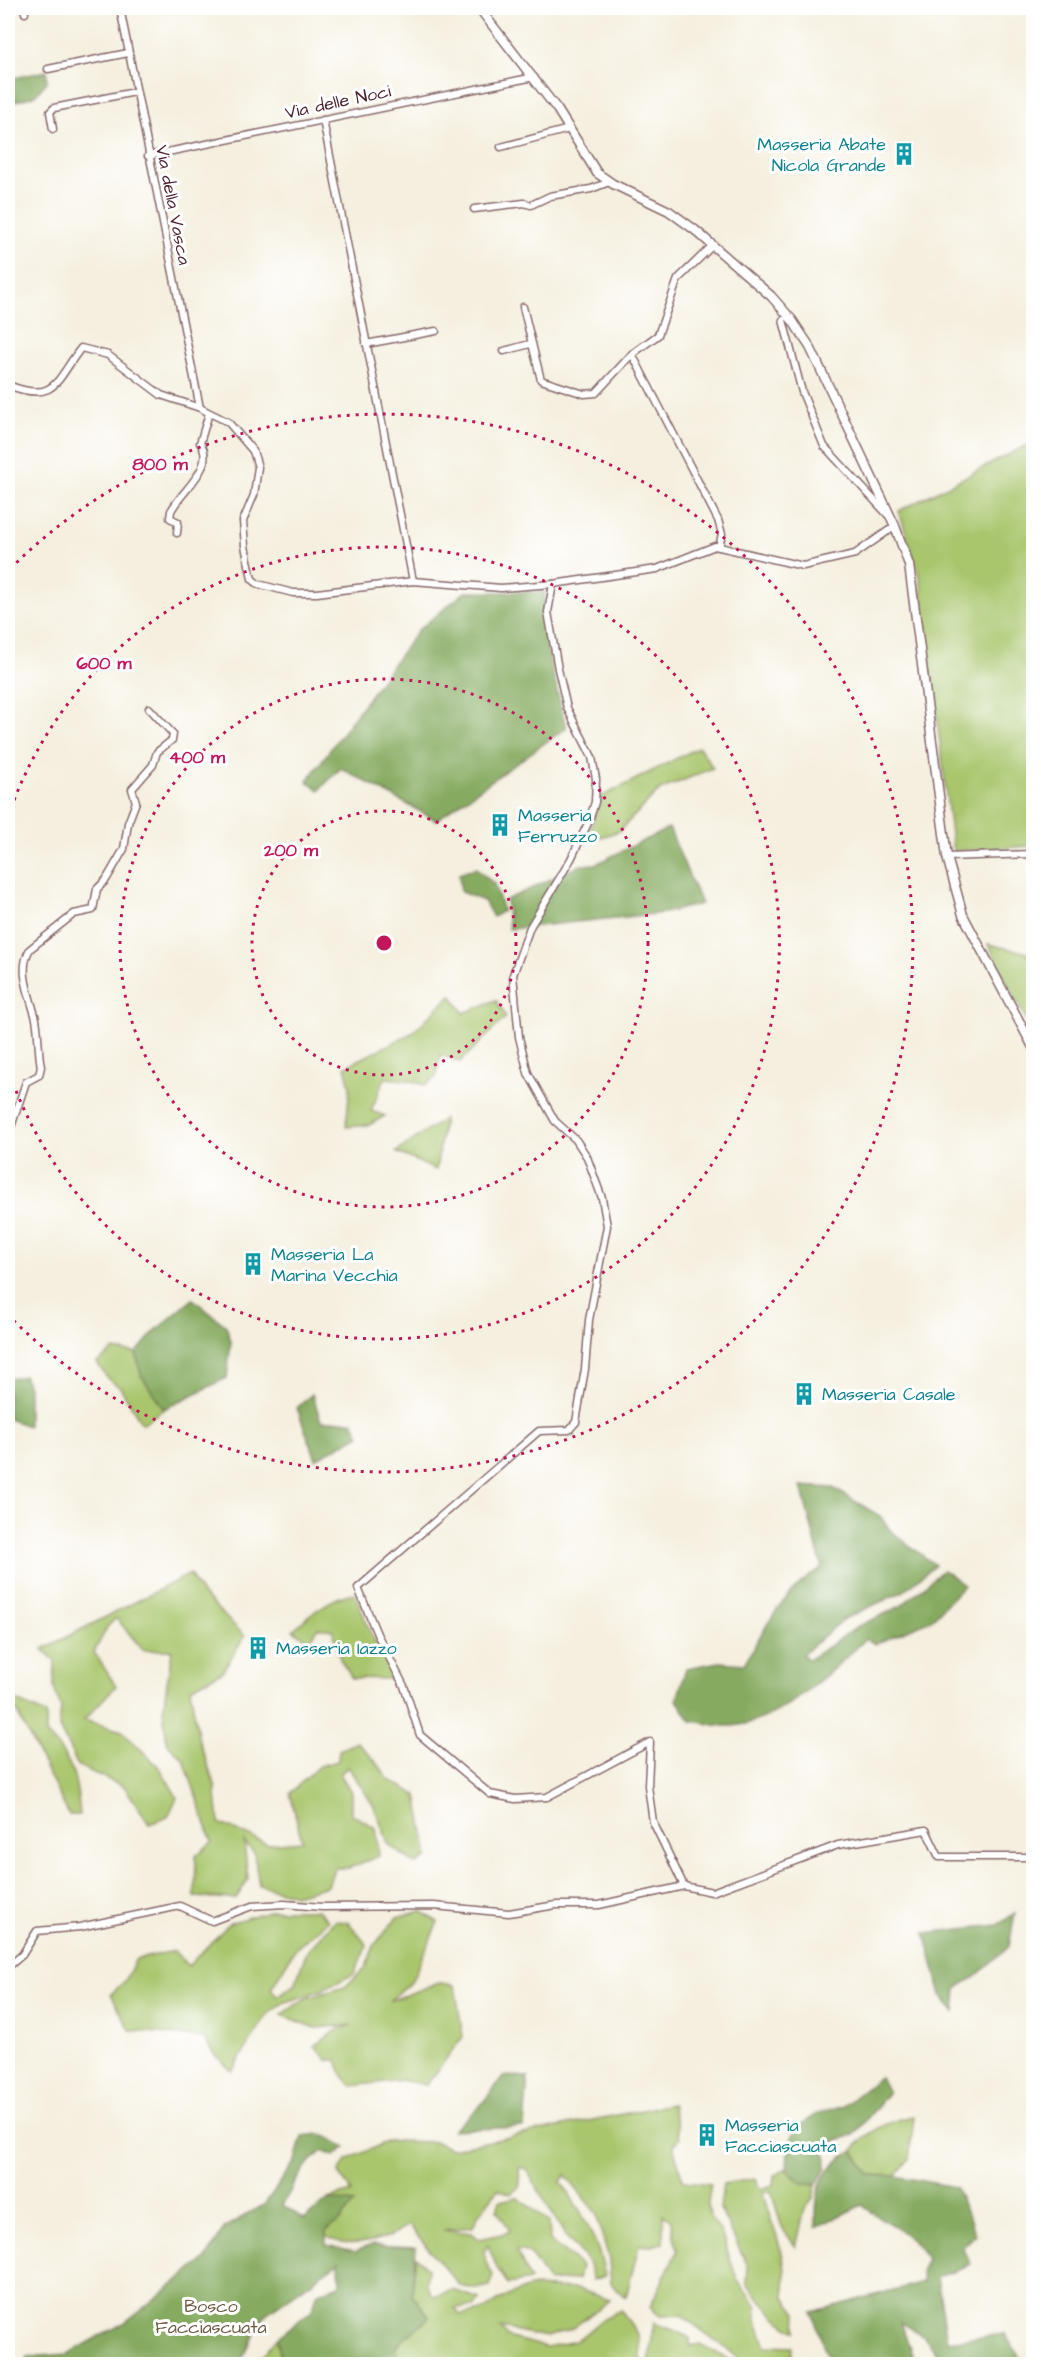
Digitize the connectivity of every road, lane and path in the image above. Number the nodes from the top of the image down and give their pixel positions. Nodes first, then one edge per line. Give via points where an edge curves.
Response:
1 (120, 8) edge
2 (479, 8) edge
3 (128, 53) junction
4 (48, 69) dead end
5 (534, 77) junction
6 (135, 92) junction
7 (323, 120) junction
8 (53, 129) dead end
9 (569, 129) junction
10 (501, 147) dead end
11 (148, 156) junction
12 (609, 182) junction
13 (474, 209) dead end
14 (713, 245) junction
15 (522, 307) dead end
16 (787, 322) junction
17 (436, 331) dead end
18 (366, 344) junction
19 (530, 344) junction
20 (504, 351) dead end
21 (632, 354) junction
22 (8, 385) edge
23 (200, 408) junction
24 (209, 413) junction
25 (894, 523) junction
26 (177, 533) dead end
27 (719, 546) junction
28 (413, 581) junction
29 (553, 584) junction
30 (149, 708) dead end
31 (1034, 855) edge
32 (947, 857) junction
33 (1034, 1049) edge
34 (10, 1130) dead end
35 (1034, 1857) edge
36 (684, 1886) junction
37 (8, 1967) edge

1 - 3 street, Via della Vasca
2 - 5 main road
3 - 4 street
3 - 6 street, Via della Vasca
5 - 7 street, Via delle Noci
5 - 9 main road
6 - 8 street via 51,109
6 - 11 street, Via della Vasca
7 - 11 street, Via delle Noci
7 - 18 street
9 - 10 street
9 - 12 main road via 590,165
11 - 23 street, Via della Vasca
12 - 13 street via 550,196 531,205
12 - 14 main road via 669,211
14 - 16 main road via 764,289
14 - 21 street via 678,279 658,335
15 - 19 street
16 - 25 main road via 810,347
16 - 25 street via 802,392 824,446
17 - 18 street
18 - 28 street
19 - 20 street
19 - 21 street via 541,380 589,394 606,385
21 - 27 street via 718,520 722,534
22 - 23 street via 42,392 57,385 81,348 90,349 108,355 161,395
23 - 24 street
24 - 26 street via 200,443 205,449 205,465 171,511 170,518 178,522
24 - 28 street via 228,422 253,451 258,467 254,495 243,521 252,579 258,584 293,593 317,593
25 - 27 street via 855,554 803,566
25 - 32 main road via 912,578
27 - 29 street via 657,569
28 - 29 street via 501,588
29 - 36 street via 548,612 558,669 567,708 592,757 595,802 567,867 530,927 513,975 519,1037 528,1073 555,1121 576,1140 587,1157 602,1198 606,1226 576,1422 569,1430 539,1431 358,1588 404,1686 420,1735 490,1794 515,1799 547,1797 650,1742 648,1786 653,1822
30 - 34 street via 168,726 172,740 157,752 153,765 132,789 136,802 124,849 97,889 93,910 74,914 26,956 27,990 36,1018 41,1068 39,1075 26,1082
31 - 32 street
32 - 33 main road via 963,915
35 - 36 street via 939,1857 926,1830 838,1845 712,1892
36 - 37 street via 599,1905 556,1905 509,1913 434,1906 284,1904 252,1906 212,1922 180,1906 80,1927 37,1931

